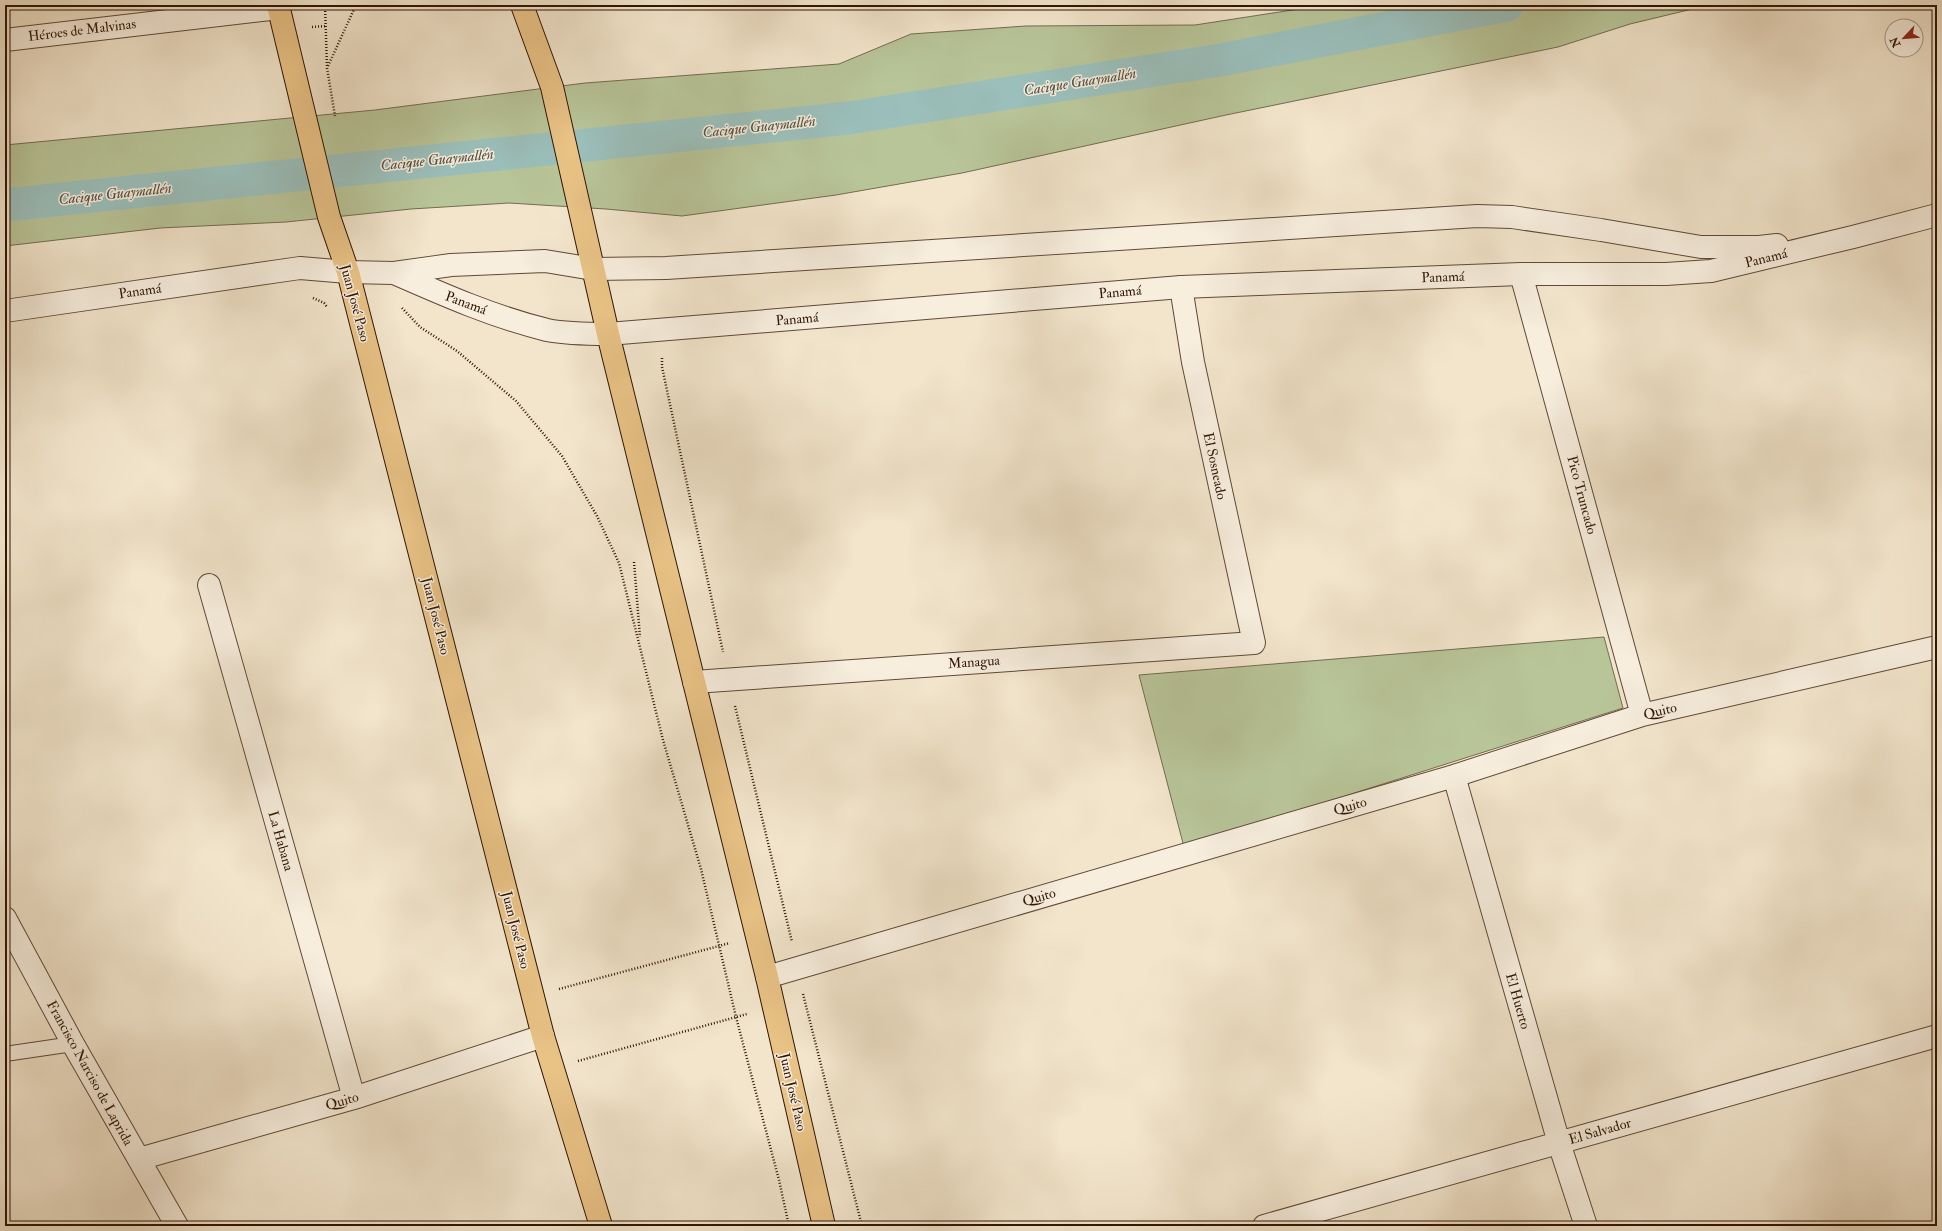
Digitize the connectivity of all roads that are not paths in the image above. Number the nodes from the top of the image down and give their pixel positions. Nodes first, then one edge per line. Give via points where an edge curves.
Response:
1 (522, 5) edge
2 (279, 6) edge
3 (5, 40) edge
4 (1937, 215) edge
5 (1854, 237) junction
6 (593, 269) junction
7 (348, 272) junction
8 (386, 272) junction
9 (1521, 274) junction
10 (1181, 287) junction
11 (5, 311) edge
12 (608, 334) junction
13 (209, 585) dead end
14 (1254, 643) joint
15 (1937, 647) edge
16 (694, 682) junction
17 (1642, 715) junction
18 (1454, 776) junction
19 (5, 918) edge
20 (767, 977) junction
21 (543, 1036) junction
22 (1937, 1036) edge
23 (73, 1044) junction
24 (5, 1054) edge
25 (354, 1098) junction
26 (1558, 1143) junction
27 (138, 1159) junction
28 (177, 1226) edge
29 (601, 1226) edge
30 (824, 1226) edge
31 (1264, 1226) edge
32 (1586, 1226) edge

1 - 6 highway, Juan José Paso via 552,87
2 - 3 street, Héroes de Malvinas
2 - 7 highway, Juan José Paso via 329,218
4 - 5 street, Panamá
5 - 6 street, Panamá via 1759,247 1701,247 1579,226 1477,216 666,268
5 - 9 street, Panamá via 1712,272
6 - 8 street, Panamá via 545,261 451,265
6 - 12 highway, Juan José Paso
7 - 8 street, Panamá
7 - 11 street, Panamá via 300,268
7 - 21 highway, Juan José Paso
8 - 12 street, Panamá via 466,304 548,330
9 - 10 street, Panamá
9 - 17 street, Pico Truncado
10 - 12 street, Panamá
10 - 14 street, El Sosneado via 1193,362
12 - 16 highway, Juan José Paso
13 - 25 street, La Habana
14 - 16 street, Managua
15 - 17 street, Quito
16 - 20 highway, Juan José Paso
17 - 18 street, Quito
18 - 20 street, Quito
18 - 26 street, El Huerto
19 - 23 street, Francisco Narciso de Laprida
20 - 30 highway, Juan José Paso
21 - 25 street, Quito
21 - 29 highway, Juan José Paso
22 - 26 street, El Salvador
23 - 24 lane
23 - 27 street, Francisco Narciso de Laprida
25 - 27 street, Quito
26 - 31 street, El Salvador
26 - 32 street, El Huerto
27 - 28 street, Francisco Narciso de Laprida

